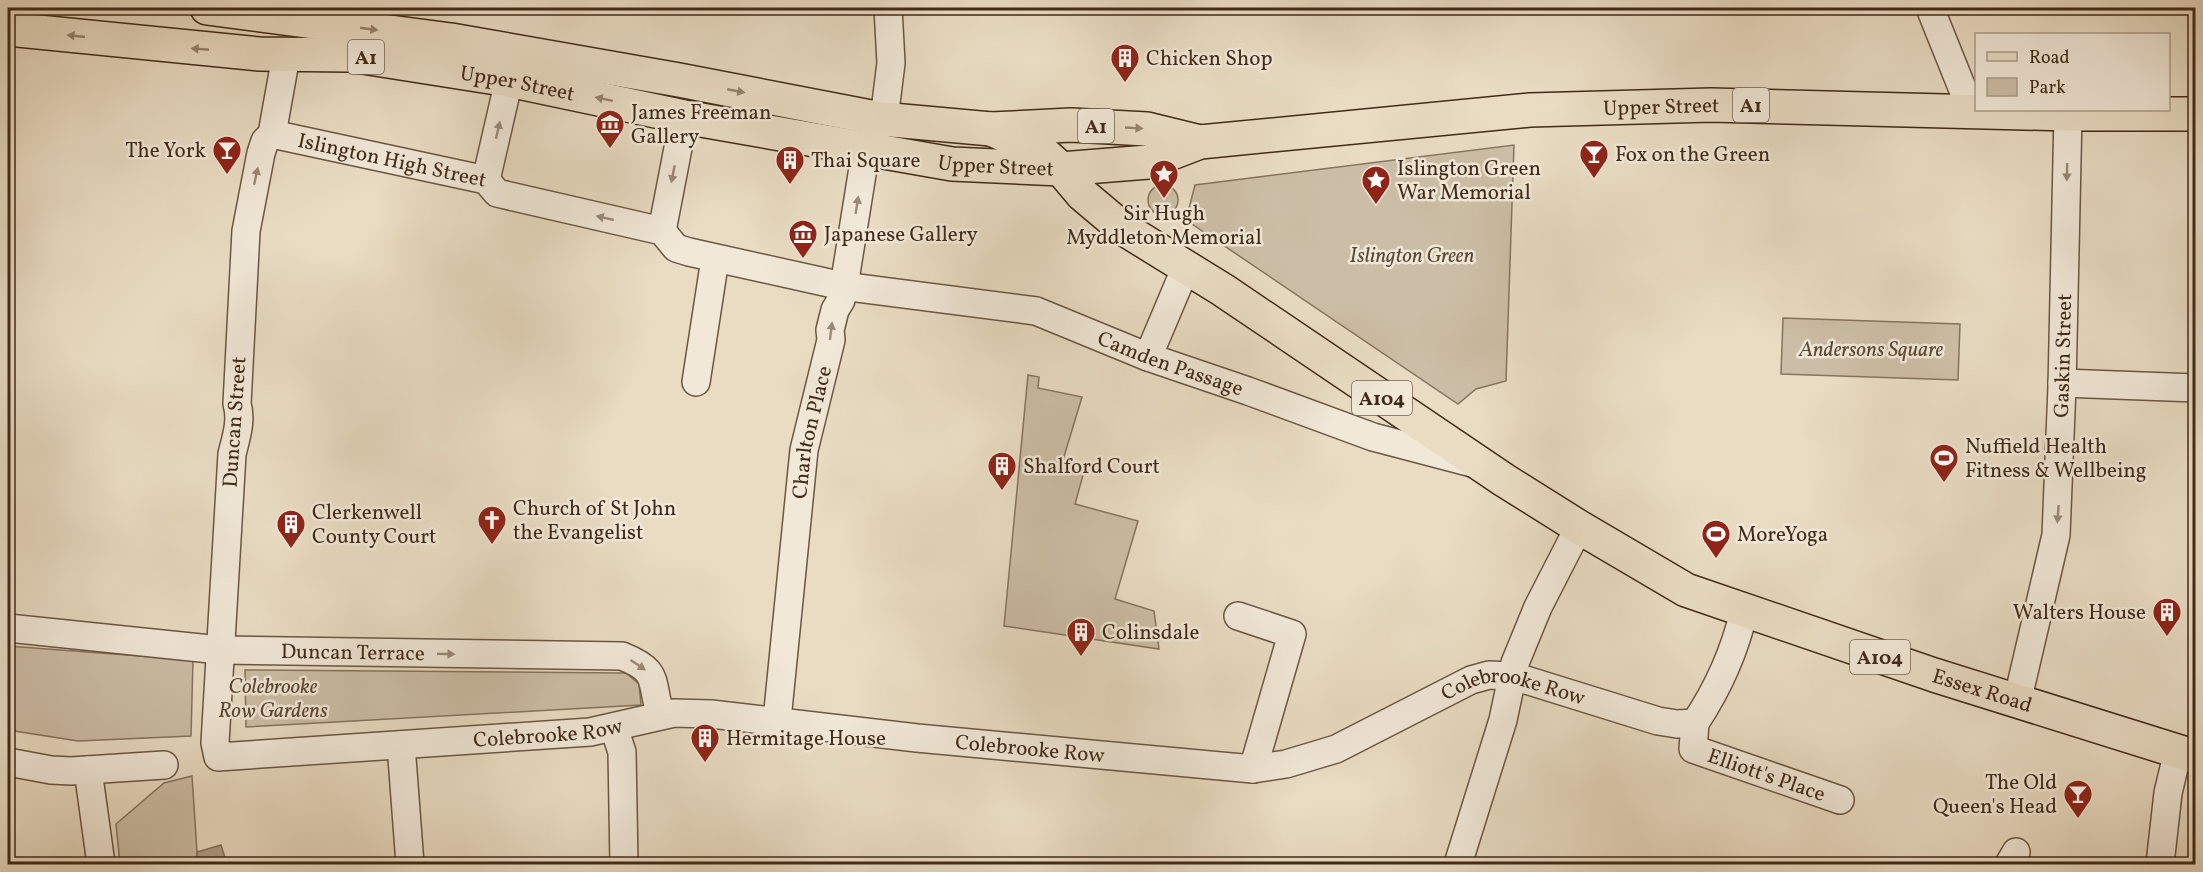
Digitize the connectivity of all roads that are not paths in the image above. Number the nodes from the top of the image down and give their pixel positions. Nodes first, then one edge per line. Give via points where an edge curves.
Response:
1 (207, 8) edge
2 (888, 8) edge
3 (1930, 8) edge
4 (8, 29) edge
5 (531, 54) junction
6 (286, 56) junction
7 (509, 80) junction
8 (1971, 110) junction
9 (1975, 110) edge
10 (1995, 111) edge
11 (2068, 114) junction
12 (2196, 114) edge
13 (684, 117) junction
14 (881, 119) junction
15 (991, 129) junction
16 (272, 134) junction
17 (1200, 142) junction
18 (869, 149) junction
19 (1061, 169) junction
20 (486, 180) junction
21 (662, 231) junction
22 (715, 259) junction
23 (1186, 267) junction
24 (1148, 357) junction
25 (696, 382) dead end
26 (2062, 383) junction
27 (2196, 388) edge
28 (1485, 467) junction
29 (1579, 527) junction
30 (1744, 611) junction
31 (1238, 616) dead end
32 (8, 628) edge
33 (220, 650) junction
34 (1513, 676) junction
35 (2017, 702) junction
36 (660, 715) junction
37 (777, 720) junction
38 (614, 728) junction
39 (1694, 736) junction
40 (401, 745) junction
41 (2187, 754) edge
42 (218, 757) joint
43 (8, 762) edge
44 (164, 765) dead end
45 (1253, 768) junction
46 (88, 770) junction
47 (1840, 800) dead end
48 (101, 864) edge
49 (410, 864) edge
50 (624, 864) edge
51 (1458, 864) edge
52 (2160, 864) edge

1 -> 5 main road, Upper Street / A1 via 433,37
2 - 14 street, Charlton Place via 891,63
3 - 8 street
6 -> 4 main road, Upper Street / A1
5 - 7 street, Islington High Street
5 -> 14 main road, Upper Street / A1
6 - 7 main road, Upper Street / A1 via 350,55
6 - 16 street, Duncan Street
13 -> 7 main road, Upper Street / A1
20 -> 7 street, Islington High Street
8 - 9 main road, Upper Street / A1
8 - 17 main road, Upper Street / A1 via 1711,105 1530,110
10 - 11 main road, Upper Street / A1
11 - 12 main road, Upper Street / A1
11 -> 26 street, Gaskin Street
13 - 18 main road, Upper Street / A1
13 -> 21 street
14 - 15 main road, Upper Street / A1
14 - 18 street, Charlton Place
15 -> 17 main road, Upper Street / A1 via 1147,129
15 - 19 main road, A104 via 1041,151
16 - 20 street, Islington High Street
33 -> 16 street, Duncan Street via 232,454 240,412 237,404 247,222 261,153
17 - 19 main road, Upper Street / A1 via 1148,162
18 - 19 main road, Upper Street / A1 via 952,164
37 -> 18 street, Charlton Place via 804,450 830,330 844,286 862,168
19 - 23 main road, A104 via 1083,195 1121,227
21 -> 20 street, Camden Passage via 497,193
21 - 22 street, Camden Passage via 676,248
22 - 24 street, Camden Passage via 844,286 1036,311
22 - 25 street
23 - 24 street
23 - 28 main road, A104
24 - 28 street, Camden Passage via 1373,437
26 - 27 street
26 -> 35 street, Gaskin Street via 2056,535
28 - 29 main road, A104
29 - 30 main road, Essex Road / A104 via 1686,590
29 - 34 street via 1538,607
30 - 35 main road, Essex Road / A104
30 - 39 street via 1739,635
31 - 45 street via 1292,634
32 - 33 street, Duncan Terrace
33 -> 36 street, Duncan Terrace via 622,656 640,663 653,678
33 - 42 street, Duncan Street via 215,743
34 - 39 street, Colebrooke Row via 1677,724
34 - 45 street, Colebrooke Row via 1489,675 1471,680 1336,749 1286,764
34 - 51 street
35 - 41 main road, Essex Road / A104
36 - 37 street, Colebrooke Row via 711,714
36 - 38 street, Colebrooke Row
37 - 45 street, Colebrooke Row via 917,738
38 - 40 street, Colebrooke Row
38 - 50 street via 622,752
39 - 47 street, Elliott's Place
40 - 42 street, Colebrooke Row
40 - 49 street
41 - 52 street via 2168,793
43 - 46 street via 51,770
44 - 46 street
46 - 48 street

